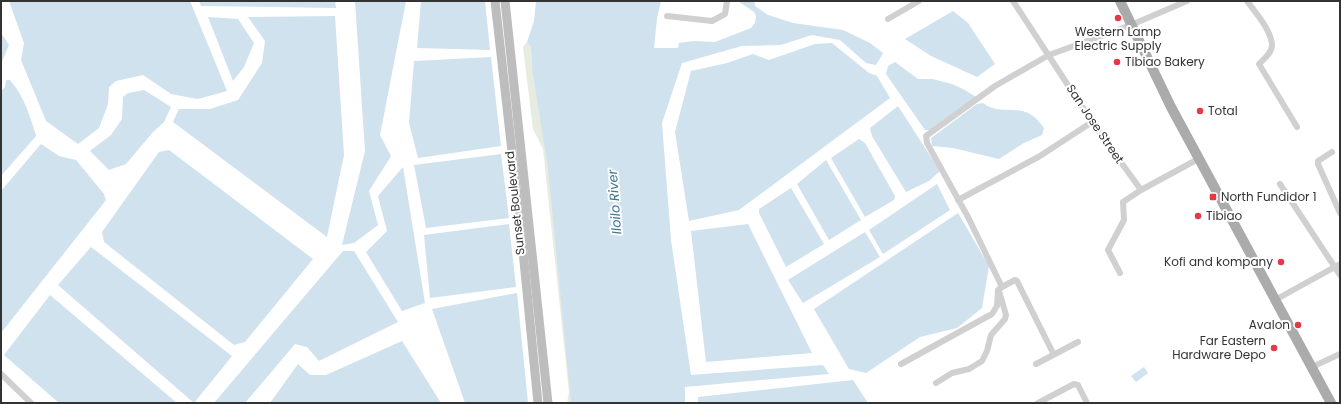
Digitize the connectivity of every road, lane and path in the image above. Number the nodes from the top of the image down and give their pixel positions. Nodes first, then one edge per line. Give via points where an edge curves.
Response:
1 (496, 1) edge
2 (505, 1) edge
3 (727, 1) edge
4 (919, 1) edge
5 (1013, 1) edge
6 (1120, 1) edge
7 (1187, 1) edge
8 (1247, 1) edge
9 (667, 16) dead end
10 (888, 19) dead end
11 (1131, 25) junction
12 (1050, 55) junction
13 (1092, 122) junction
14 (1297, 127) dead end
15 (1332, 152) dead end
16 (1200, 158) junction
17 (1280, 184) dead end
18 (1141, 190) junction
19 (958, 200) junction
20 (1340, 213) edge
21 (527, 247) junction
22 (1338, 265) edge
23 (1120, 273) dead end
24 (1340, 275) edge
25 (1000, 288) junction
26 (1275, 300) junction
27 (1078, 342) dead end
28 (1053, 353) junction
29 (1340, 354) edge
30 (902, 364) dead end
31 (1036, 364) dead end
32 (1312, 368) junction
33 (1, 374) edge
34 (936, 383) dead end
35 (30, 403) edge
36 (538, 403) edge
37 (548, 403) edge
38 (1038, 403) edge
39 (1088, 403) edge
40 (1331, 403) edge

1 - 21 main road, Sunset Boulevard
2 - 21 main road, Sunset Boulevard
3 - 9 street via 725,14 712,21
4 - 10 street
5 - 12 street, San Jose Street
6 - 11 main road
7 - 11 street
8 - 14 street via 1264,24 1272,46 1260,64
11 - 12 street
11 - 16 main road via 1171,108
12 - 13 street, San Jose Street
12 - 19 street via 995,86 926,136 926,143
13 - 18 street, San Jose Street
13 - 19 street via 1040,156
15 - 20 street via 1318,161 1318,164
16 - 18 street
16 - 26 main road
17 - 22 street
18 - 23 street via 1123,202 1124,220 1108,250
19 - 25 street
21 - 36 main road, Sunset Boulevard
21 - 37 main road, Sunset Boulevard
22 - 24 street
22 - 26 street
25 - 28 street via 1017,281
25 - 30 street via 997,306 992,314
25 - 34 street via 1006,315 991,335 982,361 969,369 952,373
26 - 32 main road
27 - 28 street
28 - 31 street
29 - 32 street
32 - 40 main road
33 - 35 street
38 - 39 street via 1074,384 1078,385

